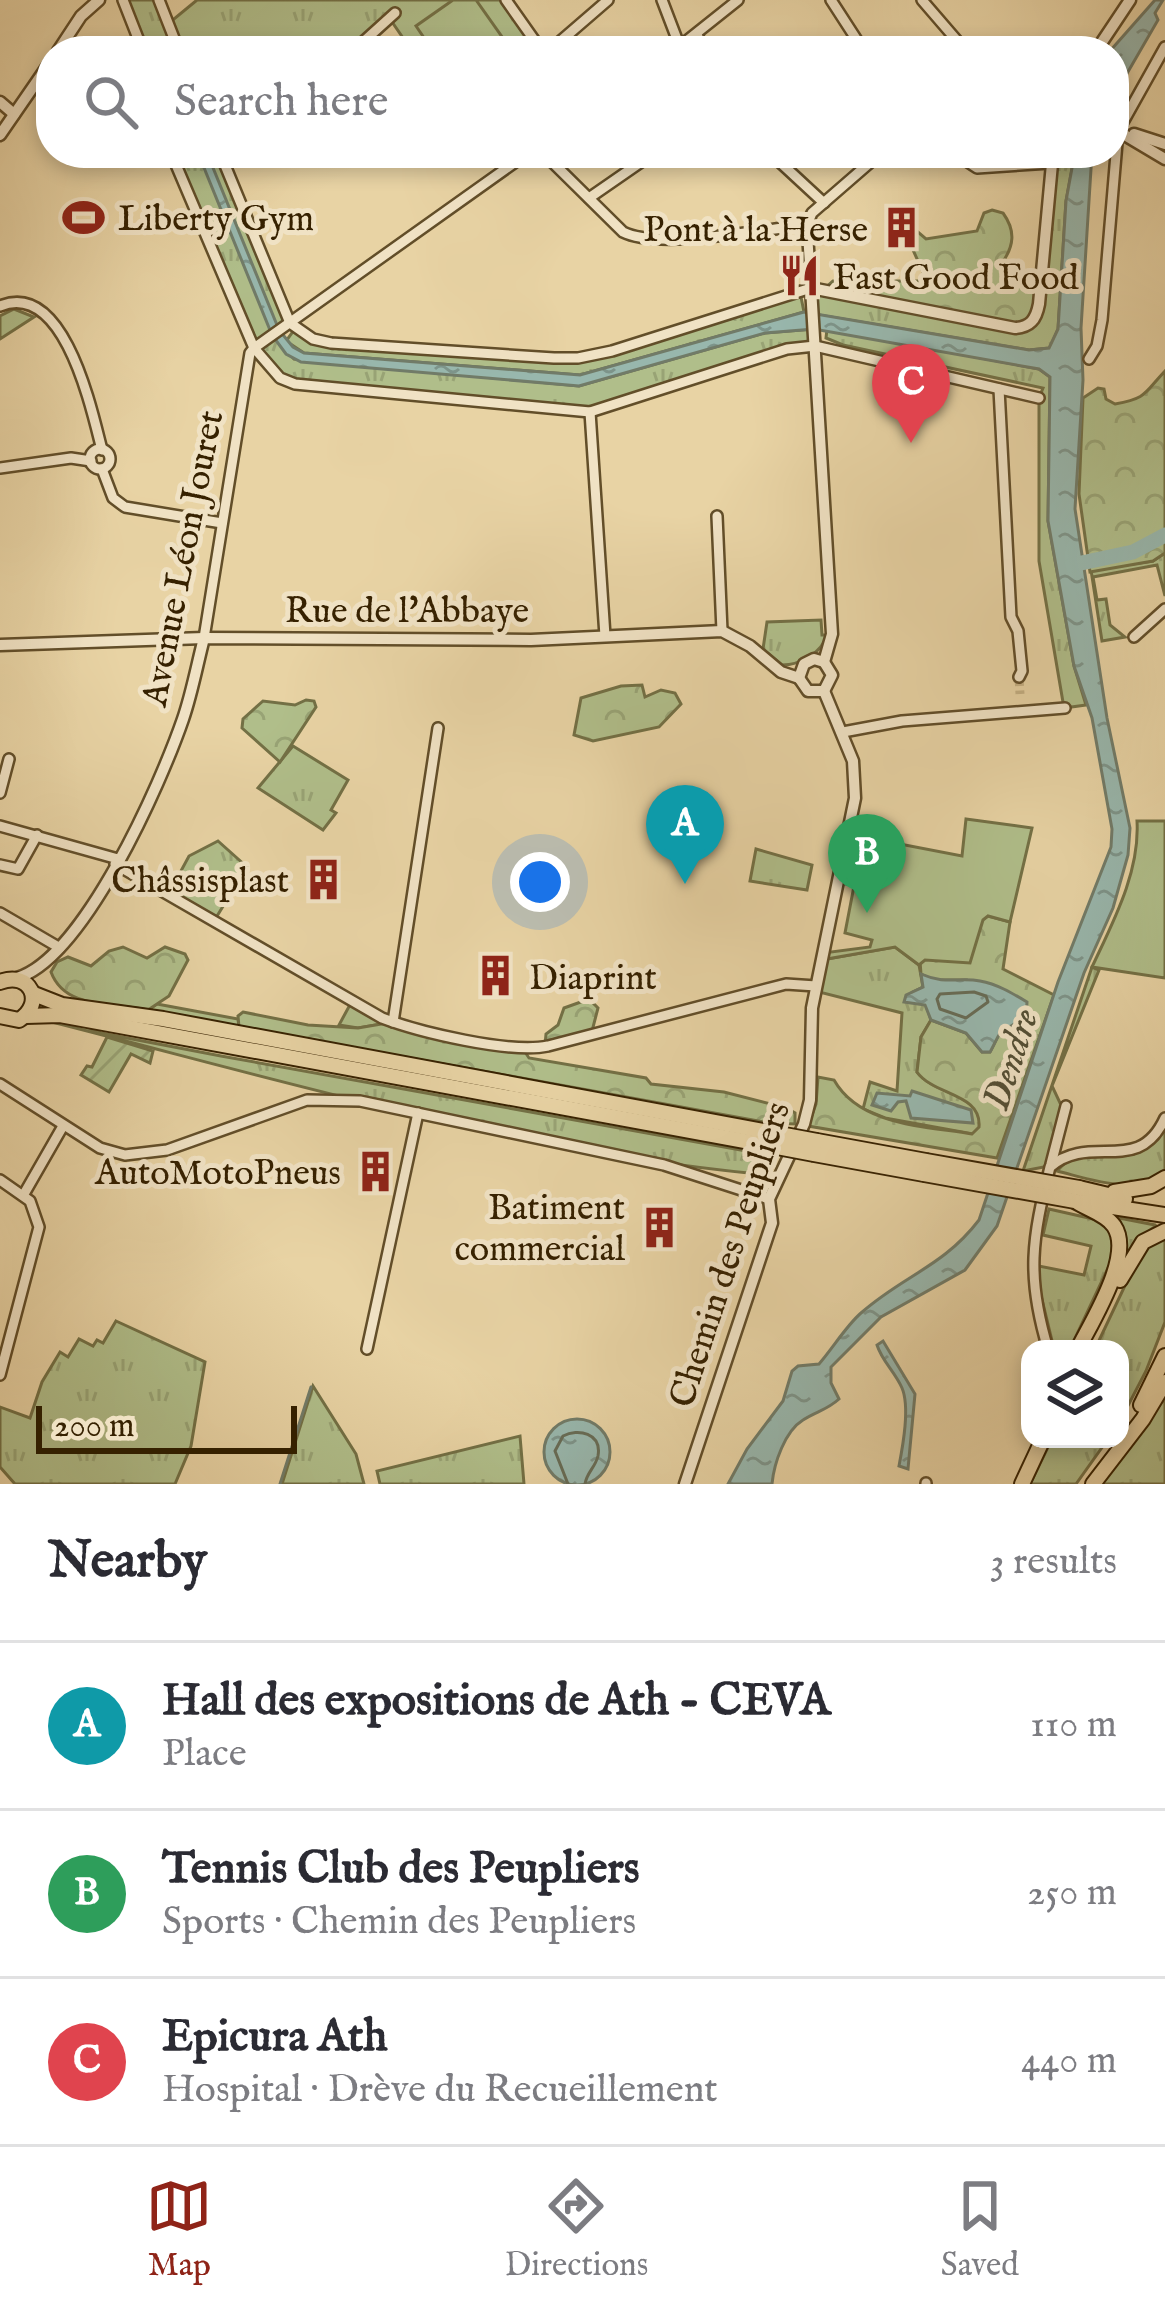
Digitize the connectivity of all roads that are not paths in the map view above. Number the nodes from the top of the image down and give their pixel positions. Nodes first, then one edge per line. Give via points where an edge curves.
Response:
1 (99, 0) edge
2 (123, 0) edge
3 (159, 0) edge
4 (506, 0) edge
5 (608, 0) edge
6 (662, 0) edge
7 (738, 0) edge
8 (831, 0) edge
9 (922, 0) edge
10 (1130, 0) edge
11 (720, 5) edge
12 (395, 13) dead end
13 (697, 34) joint
14 (68, 36) edge
15 (136, 36) edge
16 (173, 36) edge
17 (370, 36) edge
18 (534, 36) edge
19 (564, 36) edge
20 (672, 36) edge
21 (694, 36) edge
22 (855, 36) edge
23 (953, 36) edge
24 (1106, 36) edge
25 (1165, 47) edge
26 (36, 82) edge
27 (0, 102) edge
28 (1129, 108) edge
29 (14, 114) junction
30 (1129, 134) edge
31 (0, 135) edge
32 (1129, 138) edge
33 (1165, 144) edge
34 (1165, 159) edge
35 (177, 168) edge
36 (226, 168) edge
37 (507, 168) edge
38 (558, 168) edge
39 (632, 168) edge
40 (787, 168) edge
41 (864, 168) edge
42 (1051, 168) edge
43 (1113, 168) edge
44 (589, 198) junction
45 (824, 203) junction
46 (807, 225) junction
47 (812, 293) junction
48 (0, 306) edge
49 (290, 323) junction
50 (814, 343) junction
51 (254, 348) junction
52 (1091, 358) dead end
53 (999, 389) junction
54 (1039, 398) dead end
55 (590, 412) junction
56 (102, 450) junction
57 (91, 461) junction
58 (0, 468) edge
59 (102, 469) junction
60 (717, 516) dead end
61 (222, 523) junction
62 (1165, 609) edge
63 (722, 631) junction
64 (605, 636) junction
65 (1134, 637) dead end
66 (204, 638) junction
67 (0, 644) edge
68 (824, 662) junction
69 (1019, 677) tunnel mouth
70 (799, 678) junction
71 (824, 691) junction
72 (1020, 694) tunnel mouth
73 (1065, 708) dead end
74 (1022, 711) junction
75 (437, 728) dead end
76 (843, 732) junction
77 (9, 760) dead end
78 (0, 793) edge
79 (0, 826) edge
80 (37, 836) junction
81 (117, 862) junction
82 (0, 865) edge
83 (0, 913) edge
84 (60, 948) junction
85 (47, 961) junction
86 (16, 978) junction
87 (0, 982) edge
88 (816, 986) junction
89 (33, 992) junction
90 (0, 1016) edge
91 (26, 1016) junction
92 (393, 1022) junction
93 (0, 1084) edge
94 (1066, 1106) dead end
95 (418, 1113) junction
96 (1165, 1118) edge
97 (63, 1126) junction
98 (773, 1140) junction
99 (1050, 1167) junction
100 (1165, 1178) edge
101 (0, 1180) edge
102 (1097, 1192) junction
103 (24, 1194) junction
104 (1077, 1195) junction
105 (769, 1199) junction
106 (1165, 1211) edge
107 (1165, 1231) edge
108 (0, 1328) edge
109 (14, 1331) junction
110 (1045, 1340) edge
111 (1087, 1340) edge
112 (1088, 1340) edge
113 (367, 1349) dead end
114 (1165, 1356) edge
115 (0, 1375) edge
116 (1165, 1382) edge
117 (1129, 1422) edge
118 (1036, 1448) edge
119 (1114, 1448) edge
120 (685, 1484) edge
121 (1018, 1484) edge
122 (1089, 1484) edge

1 - 14 street
2 - 15 street
3 - 16 street
4 - 18 street
5 - 19 street
6 - 20 street
7 - 11 street
8 - 22 street
9 - 23 street
10 - 24 street
11 - 13 street
12 - 17 street
13 - 21 street
25 - 28 street
26 - 29 street
27 - 29 street
29 - 31 street
30 - 33 street
32 - 34 street
35 - 51 street
36 - 49 street
37 - 49 street
38 - 44 street
39 - 44 street
40 - 45 street
41 - 45 street
42 - 47 street via 1039,304 1026,327
43 - 52 street via 1102,320
44 - 46 street via 623,232 646,240
45 - 46 street
46 - 47 street
47 - 49 street via 578,358 332,343
47 - 50 street
48 - 56 street via 21,302 44,311 84,385
49 - 51 street
50 - 53 street
50 - 55 street
50 - 68 street via 832,634
51 - 55 street via 296,384
51 - 61 street, Avenue Léon Jouret
53 - 54 street
53 - 69 street
55 - 64 street
56 - 57 street
56 - 59 street via 110,458
57 - 58 street
57 - 59 street
59 - 61 street via 125,508
60 - 63 street
61 - 66 street, Avenue Léon Jouret
62 - 65 street
63 - 64 street, Rue de l'Abbaye
63 - 70 street
64 - 66 street, Rue de l'Abbaye
66 - 67 street, Rue de l'Abbaye
66 - 81 street, Avenue Léon Jouret via 172,748
68 - 70 street via 808,661
68 - 71 street via 832,675
70 - 71 street via 808,692
71 - 76 street, Chemin des Peupliers
72 - 74 street
73 - 74 street
74 - 76 street
75 - 92 street
76 - 88 street, Chemin des Peupliers via 855,801
77 - 78 street
79 - 80 street
80 - 81 street
80 - 82 street via 18,869
81 - 84 street, Avenue Léon Jouret
81 - 92 street
83 - 84 street
84 - 85 street, Avenue Léon Jouret
85 - 86 street, Avenue Léon Jouret
85 - 89 street, Avenue Léon Jouret
86 - 87 highway
86 - 89 highway
88 - 92 street via 786,984 534,1049
88 - 105 street, Chemin des Peupliers via 811,1100
89 - 91 highway
89 - 98 highway via 62,1006 163,1018
90 - 91 highway
91 - 98 highway via 60,1015
93 - 97 street
94 - 99 street
95 - 97 street via 307,1100 144,1154 100,1148
95 - 105 street via 664,1165
95 - 113 street
96 - 99 street via 1136,1149 1079,1151
97 - 103 street
98 - 104 highway, bridge
99 - 110 street via 1033,1248 1034,1303
100 - 102 highway
101 - 103 street
102 - 104 highway
102 - 106 highway
103 - 109 street via 39,1236
104 - 106 highway
104 - 111 highway via 1108,1219 1121,1244
105 - 120 street, Chemin des Peupliers via 772,1223
107 - 112 highway via 1131,1257
108 - 109 street
109 - 115 street
114 - 117 highway
116 - 122 highway
118 - 121 highway
119 - 122 highway

